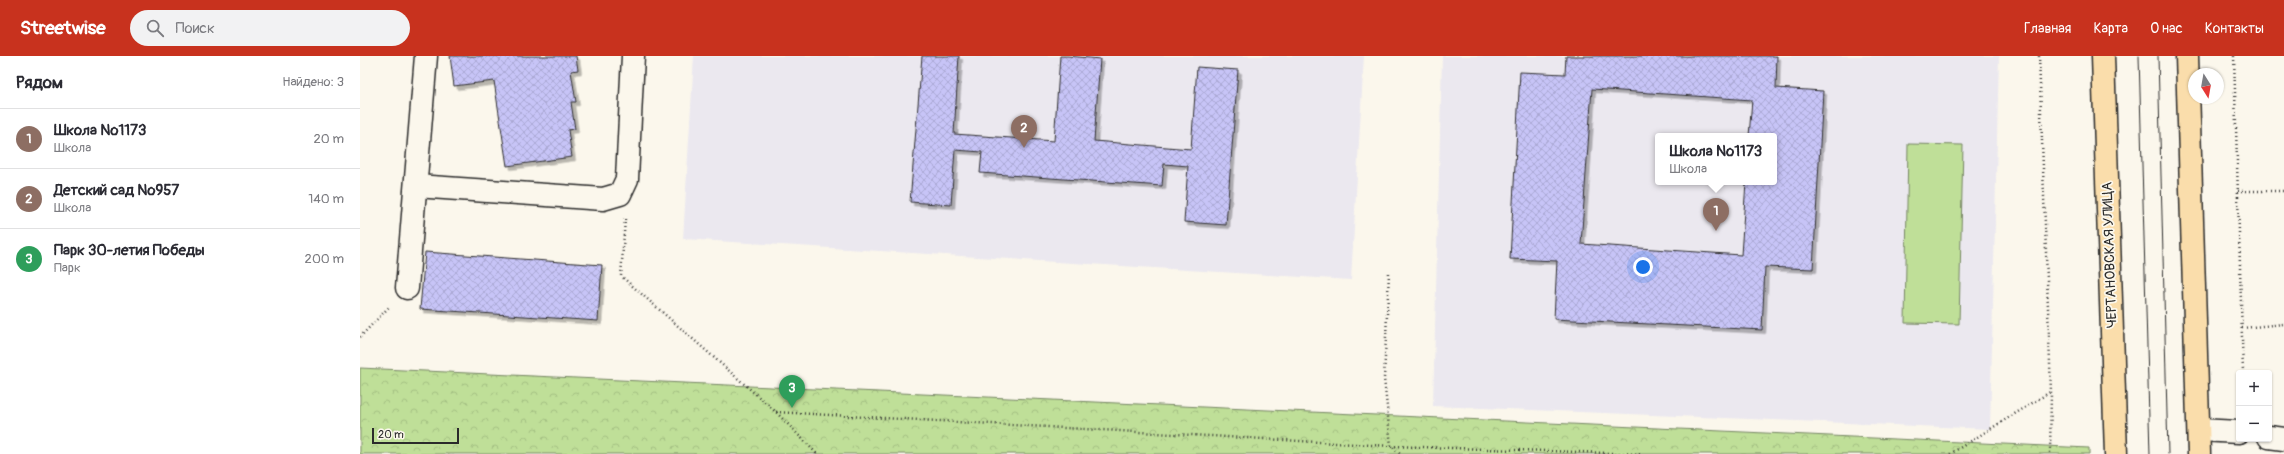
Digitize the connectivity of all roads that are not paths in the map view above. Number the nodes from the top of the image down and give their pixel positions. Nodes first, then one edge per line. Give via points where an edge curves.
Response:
1 (426, 56) edge
2 (633, 56) edge
3 (2103, 56) edge
4 (2187, 56) edge
5 (416, 186) junction
6 (407, 288) road end
7 (2198, 430) junction
8 (2236, 432) edge
9 (2272, 437) edge
10 (2284, 439) edge
11 (2116, 454) edge
12 (2199, 454) edge

1 - 5 lane
2 - 5 lane via 627,179 620,194 603,199
3 - 11 main road, ЧЕРТАНОВСКАЯ УЛИЦА
4 - 7 main road
5 - 6 lane
7 - 8 lane
7 - 12 main road
9 - 10 lane

